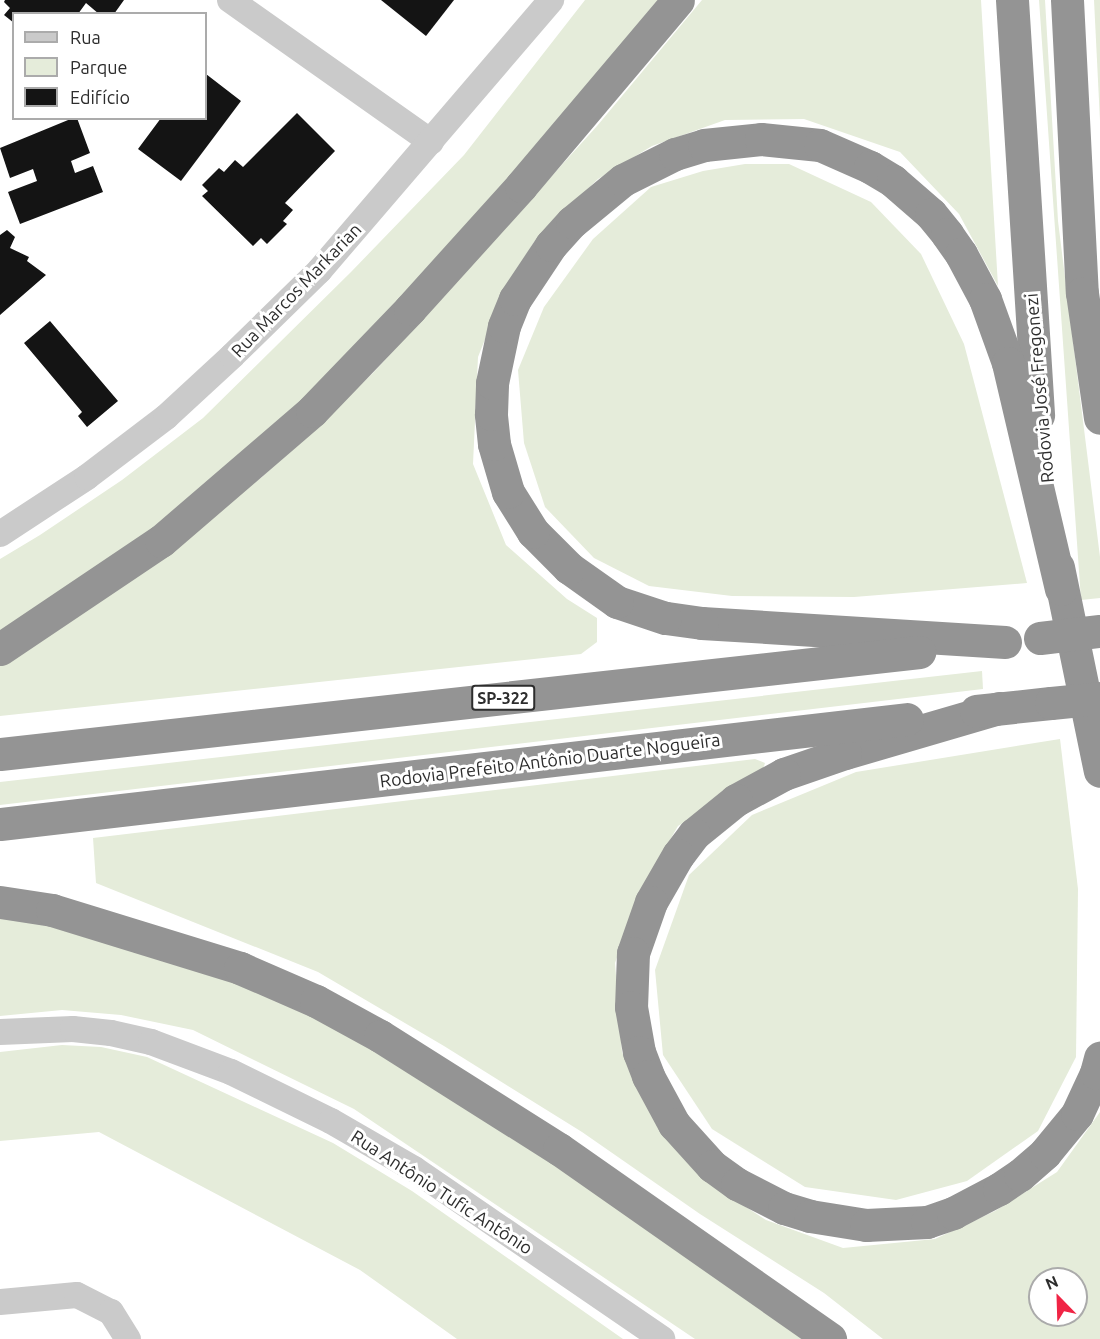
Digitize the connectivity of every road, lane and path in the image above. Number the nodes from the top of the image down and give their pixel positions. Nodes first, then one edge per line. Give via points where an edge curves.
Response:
1 (230, 0) edge
2 (551, 0) edge
3 (678, 0) edge
4 (1012, 0) edge
5 (1067, 0) edge
6 (430, 142) junction
7 (1100, 418) edge
8 (0, 534) edge
9 (1061, 589) junction
10 (1100, 631) edge
11 (1005, 642) junction
12 (0, 649) edge
13 (1100, 698) edge
14 (999, 708) junction
15 (0, 754) edge
16 (1100, 771) edge
17 (0, 824) edge
18 (0, 902) edge
19 (0, 1032) edge
20 (1100, 1058) edge
21 (0, 1302) edge
22 (129, 1339) edge
23 (662, 1339) edge
24 (830, 1339) edge

1 - 6 street
2 - 6 street, Rua Marcos Markarian
3 - 12 highway via 521,186 312,411 161,541
4 - 9 highway, Rodovia José Fregonezi via 1035,392
5 - 7 highway via 1082,293
6 - 8 street, Rua Marcos Markarian via 319,271 166,417 87,477
9 - 11 highway via 1008,363 985,299 947,234 931,214 893,182 820,145 787,139 733,140 675,154 645,167 572,222 551,245 515,299 504,326 492,383 494,444 500,470 519,511 550,551 601,593 664,618
9 - 16 highway, Rodovia José Fregonezi
10 - 11 highway, SP-322, bridge
11 - 15 highway, SP-322
13 - 14 highway, Rodovia Prefeito Antônio Duarte Nogueira, bridge
14 - 17 highway, Rodovia Prefeito Antônio Duarte Nogueira
14 - 20 highway via 784,774 736,800 694,834 651,902 633,953 632,1007 639,1052 674,1124 712,1166 784,1208 866,1225 927,1222 973,1204 1020,1175 1045,1153 1077,1114
18 - 24 highway via 52,910 240,968 316,1001 390,1042 559,1149
19 - 23 street, Rua Antônio Tufic Antônio via 73,1029 111,1033 151,1042 231,1072 331,1121 414,1169
21 - 22 street via 77,1295 111,1312

